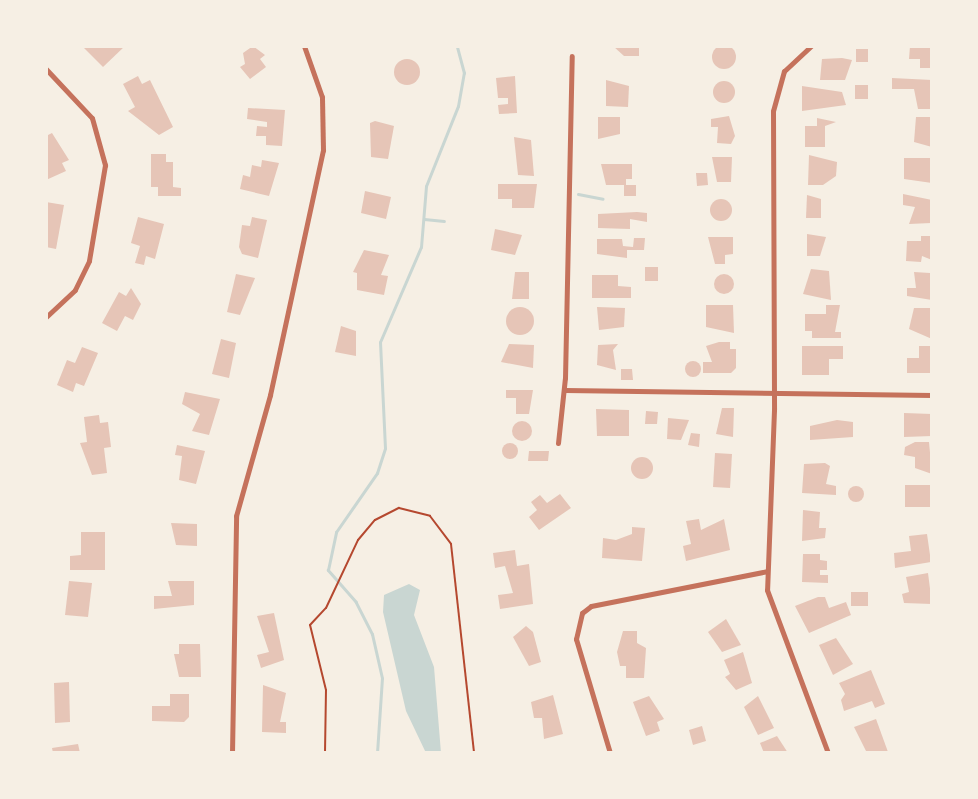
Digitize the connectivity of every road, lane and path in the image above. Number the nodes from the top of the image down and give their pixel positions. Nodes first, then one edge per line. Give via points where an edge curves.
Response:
1 (304, 46) edge
2 (811, 46) edge
3 (572, 56) dead end
4 (46, 69) edge
5 (46, 317) edge
6 (565, 390) junction
7 (772, 393) junction
8 (932, 395) edge
9 (558, 443) dead end
10 (767, 571) junction
11 (232, 753) edge
12 (325, 753) edge
13 (474, 753) edge
14 (610, 753) edge
15 (828, 753) edge

1 - 11 street via 322,97 323,150 270,395 236,516
2 - 7 street via 784,71 773,111
3 - 6 street
4 - 5 street via 92,118 105,165 89,261 75,290
6 - 7 street
6 - 9 street
7 - 8 street
7 - 10 street
10 - 14 street via 591,606 582,613 576,639
10 - 15 street via 773,616
12 - 13 path via 326,690 310,625 333,595 358,540 392,509 423,512 445,532 454,559

